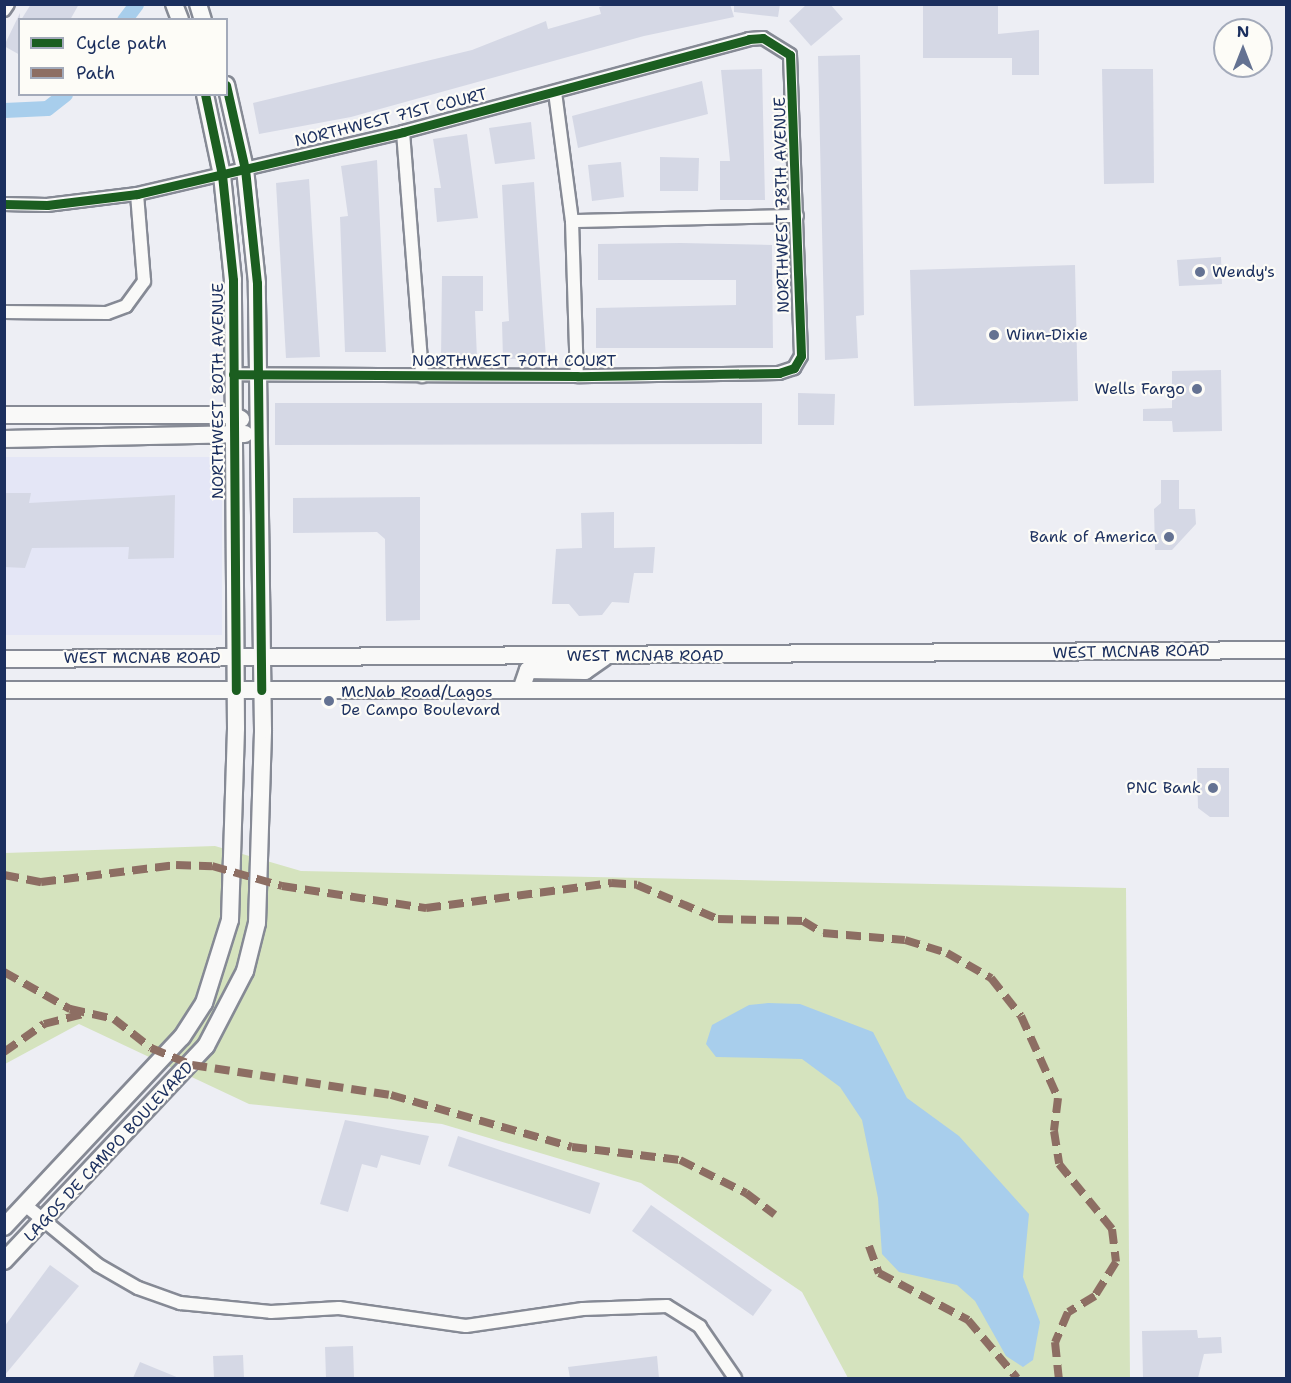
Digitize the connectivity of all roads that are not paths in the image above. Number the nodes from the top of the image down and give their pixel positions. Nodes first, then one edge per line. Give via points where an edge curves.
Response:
1 (8, 4) edge
2 (4, 10) edge
3 (780, 46) joint
4 (555, 93) junction
5 (228, 94) edge
6 (205, 96) edge
7 (403, 132) junction
8 (245, 170) junction
9 (222, 175) junction
10 (137, 195) junction
11 (4, 204) edge
12 (797, 216) junction
13 (573, 221) junction
14 (4, 312) edge
15 (794, 368) joint
16 (233, 374) junction
17 (256, 374) junction
18 (422, 376) junction
19 (577, 376) junction
20 (4, 415) edge
21 (233, 415) junction
22 (257, 429) junction
23 (234, 437) junction
24 (4, 439) edge
25 (1287, 650) edge
26 (234, 657) junction
27 (259, 657) junction
28 (605, 657) junction
29 (4, 659) edge
30 (4, 690) edge
31 (236, 690) junction
32 (261, 690) junction
33 (520, 690) junction
34 (1287, 690) edge
35 (102, 1126) junction
36 (121, 1142) junction
37 (25, 1205) junction
38 (44, 1220) junction
39 (4, 1227) edge
40 (4, 1261) edge
41 (735, 1378) edge

1 - 2 street
3 - 4 street, NORTHWEST 71ST COURT via 749,39
3 - 12 street, NORTHWEST 78TH AVENUE via 794,68
4 - 7 street, NORTHWEST 71ST COURT
4 - 13 street
5 - 8 street
6 - 9 street, NORTHWEST 80TH AVENUE
7 - 8 street, NORTHWEST 71ST COURT
7 - 18 street
8 - 9 street, NORTHWEST 71ST COURT
8 - 17 street via 257,283
9 - 10 street, NORTHWEST 71ST COURT
9 - 16 street, NORTHWEST 80TH AVENUE via 233,280
10 - 11 street, NORTHWEST 71ST COURT via 47,206
10 - 14 street via 144,281 126,306 107,313
12 - 13 street
12 - 15 street, NORTHWEST 78TH AVENUE via 801,356
13 - 19 street
15 - 19 street, NORTHWEST 70TH COURT via 778,373
16 - 17 street, NORTHWEST 70TH COURT
16 - 21 street, NORTHWEST 80TH AVENUE
17 - 18 street, NORTHWEST 70TH COURT
17 - 22 street
18 - 19 street, NORTHWEST 70TH COURT
20 - 21 street
21 - 22 street
21 - 23 street, NORTHWEST 80TH AVENUE
22 - 23 street
22 - 27 street
23 - 24 street
23 - 26 street, NORTHWEST 80TH AVENUE
25 - 28 street, WEST MCNAB ROAD
26 - 27 street, WEST MCNAB ROAD
26 - 29 street, WEST MCNAB ROAD
26 - 31 street, NORTHWEST 80TH AVENUE
27 - 28 street, WEST MCNAB ROAD
27 - 32 street
28 - 33 street via 585,671 528,670
30 - 31 street, WEST MCNAB ROAD
31 - 32 street, WEST MCNAB ROAD
31 - 35 street, LAGOS DE CAMPO BOULEVARD via 235,876 220,962 182,1037
32 - 33 street, WEST MCNAB ROAD
32 - 36 street, LAGOS DE CAMPO BOULEVARD via 261,876 245,970 206,1046
33 - 34 street, WEST MCNAB ROAD
35 - 36 street
35 - 37 street, LAGOS DE CAMPO BOULEVARD
36 - 38 street, LAGOS DE CAMPO BOULEVARD
37 - 38 street
37 - 39 street, LAGOS DE CAMPO BOULEVARD
38 - 40 street, LAGOS DE CAMPO BOULEVARD
38 - 41 street via 98,1265 138,1288 227,1310 339,1308 466,1326 594,1308 667,1306 700,1327

